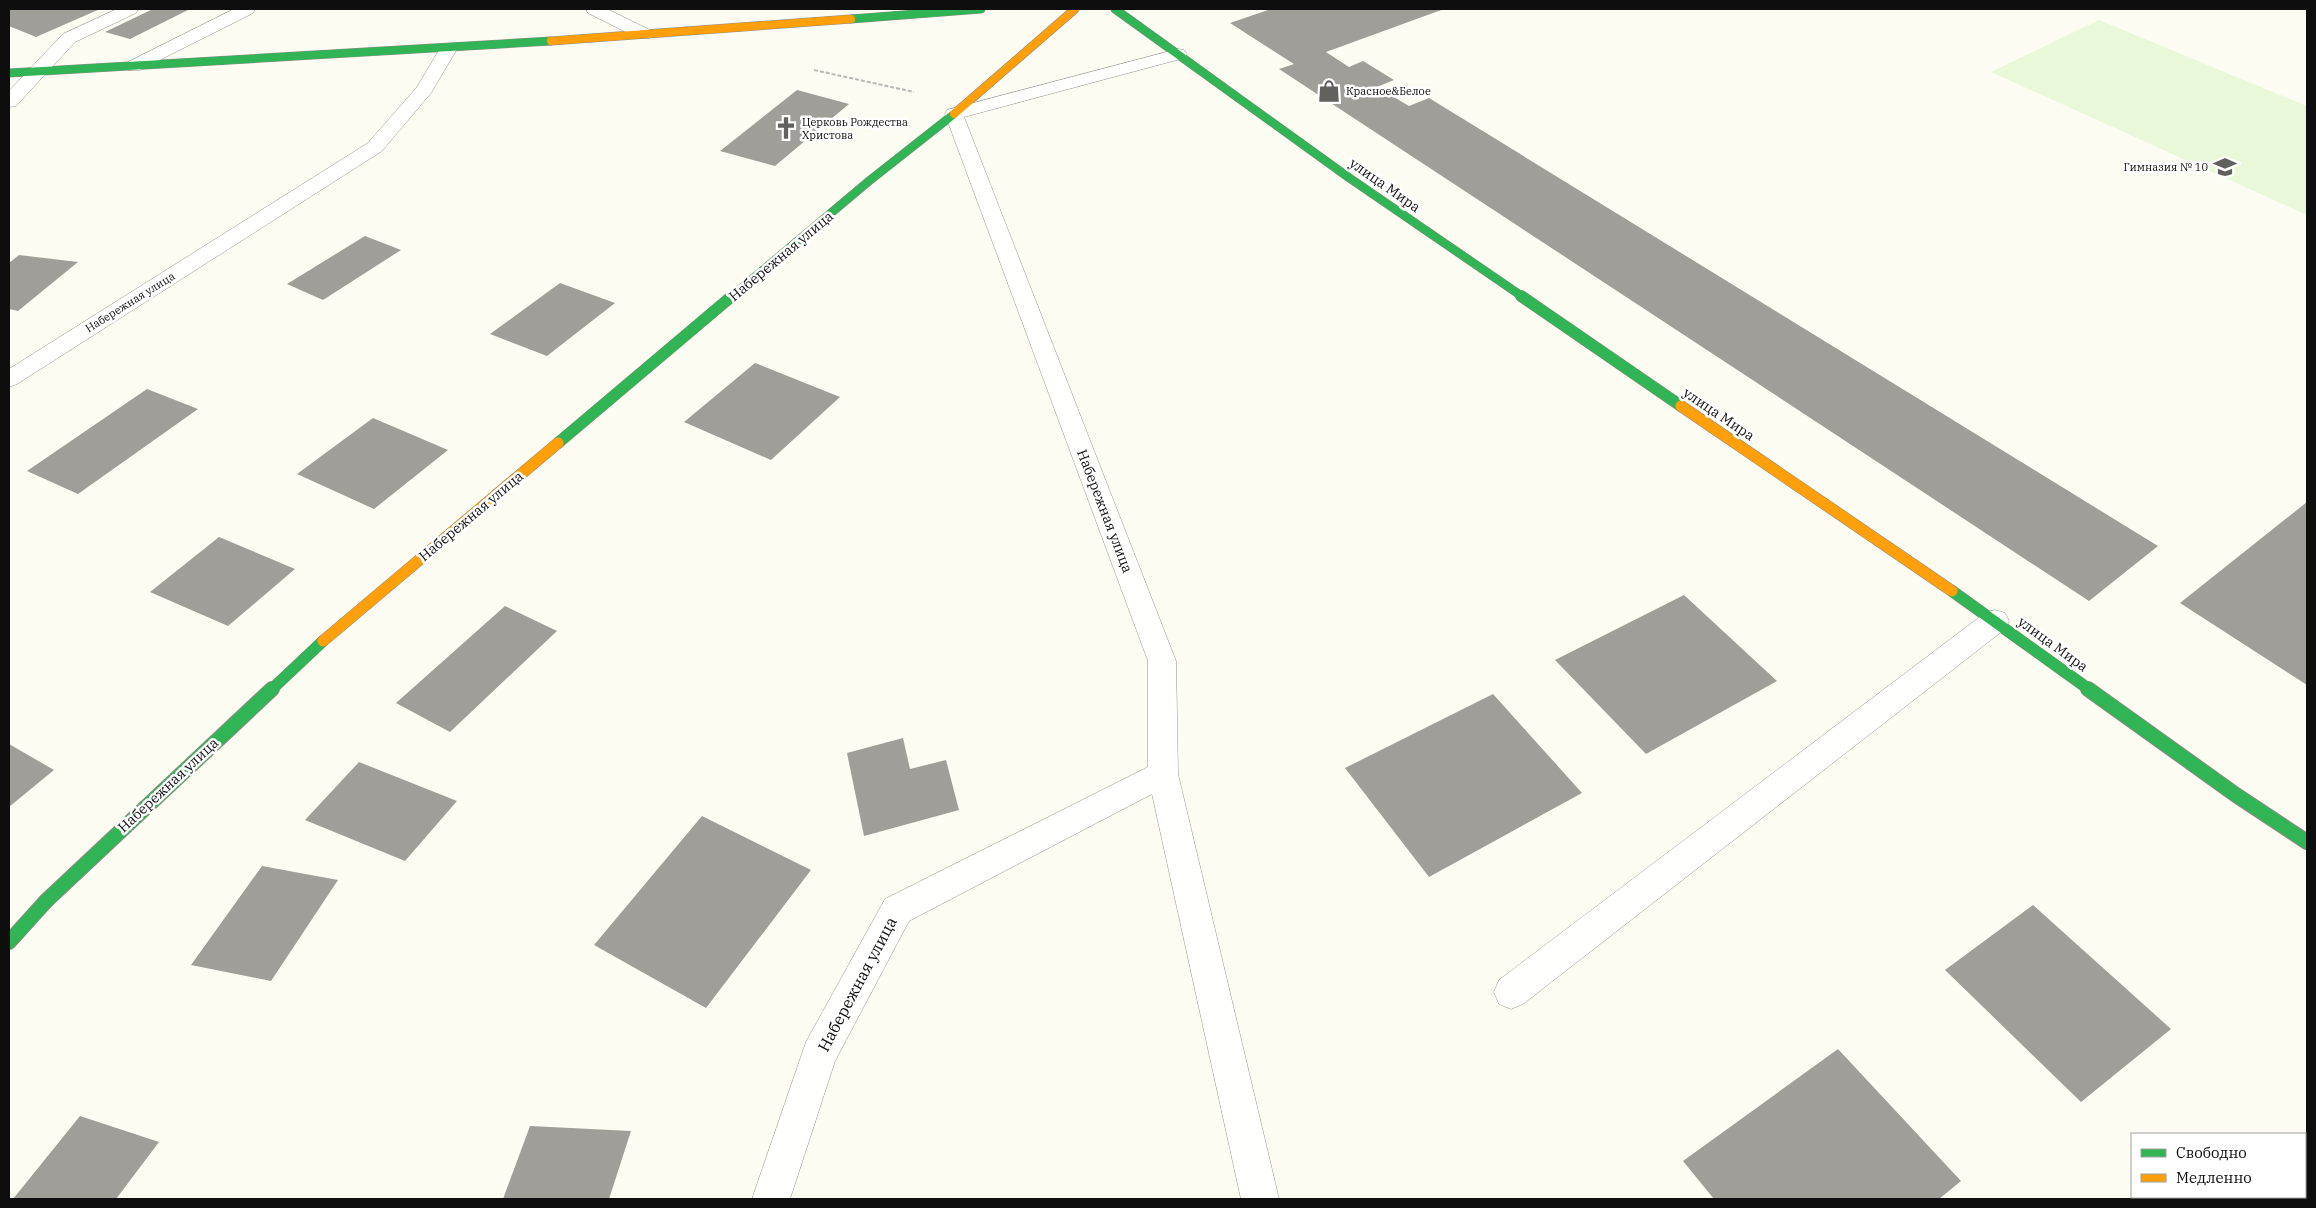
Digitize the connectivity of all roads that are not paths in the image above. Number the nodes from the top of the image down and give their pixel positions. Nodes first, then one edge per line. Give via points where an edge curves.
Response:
1 (130, 9) edge
2 (247, 9) edge
3 (594, 9) edge
4 (982, 9) edge
5 (1075, 9) edge
6 (1115, 9) edge
7 (644, 34) junction
8 (448, 49) junction
9 (1178, 54) junction
10 (134, 66) junction
11 (40, 71) junction
12 (9, 73) edge
13 (9, 102) edge
14 (954, 114) junction
15 (9, 379) edge
16 (1995, 621) junction
17 (1163, 774) junction
18 (2307, 842) edge
19 (9, 942) edge
20 (1510, 992) dead end
21 (771, 1199) edge
22 (1260, 1199) edge

1 - 11 street via 69,38
2 - 10 street
3 - 7 street
4 - 7 street
5 - 14 street, Набережная улица
6 - 9 street, улица Мира
7 - 8 street
8 - 10 street
8 - 15 street, Набережная улица via 425,88 375,147
9 - 14 street
9 - 16 street, улица Мира via 1348,177
10 - 11 street
11 - 12 street
11 - 13 street
14 - 17 street, Набережная улица via 1162,661
14 - 19 street, Набережная улица via 869,181 311,651 46,901
16 - 18 street, улица Мира via 2236,795
16 - 20 street
17 - 21 street, Набережная улица via 897,910 819,1054
17 - 22 street, Набережная улица

